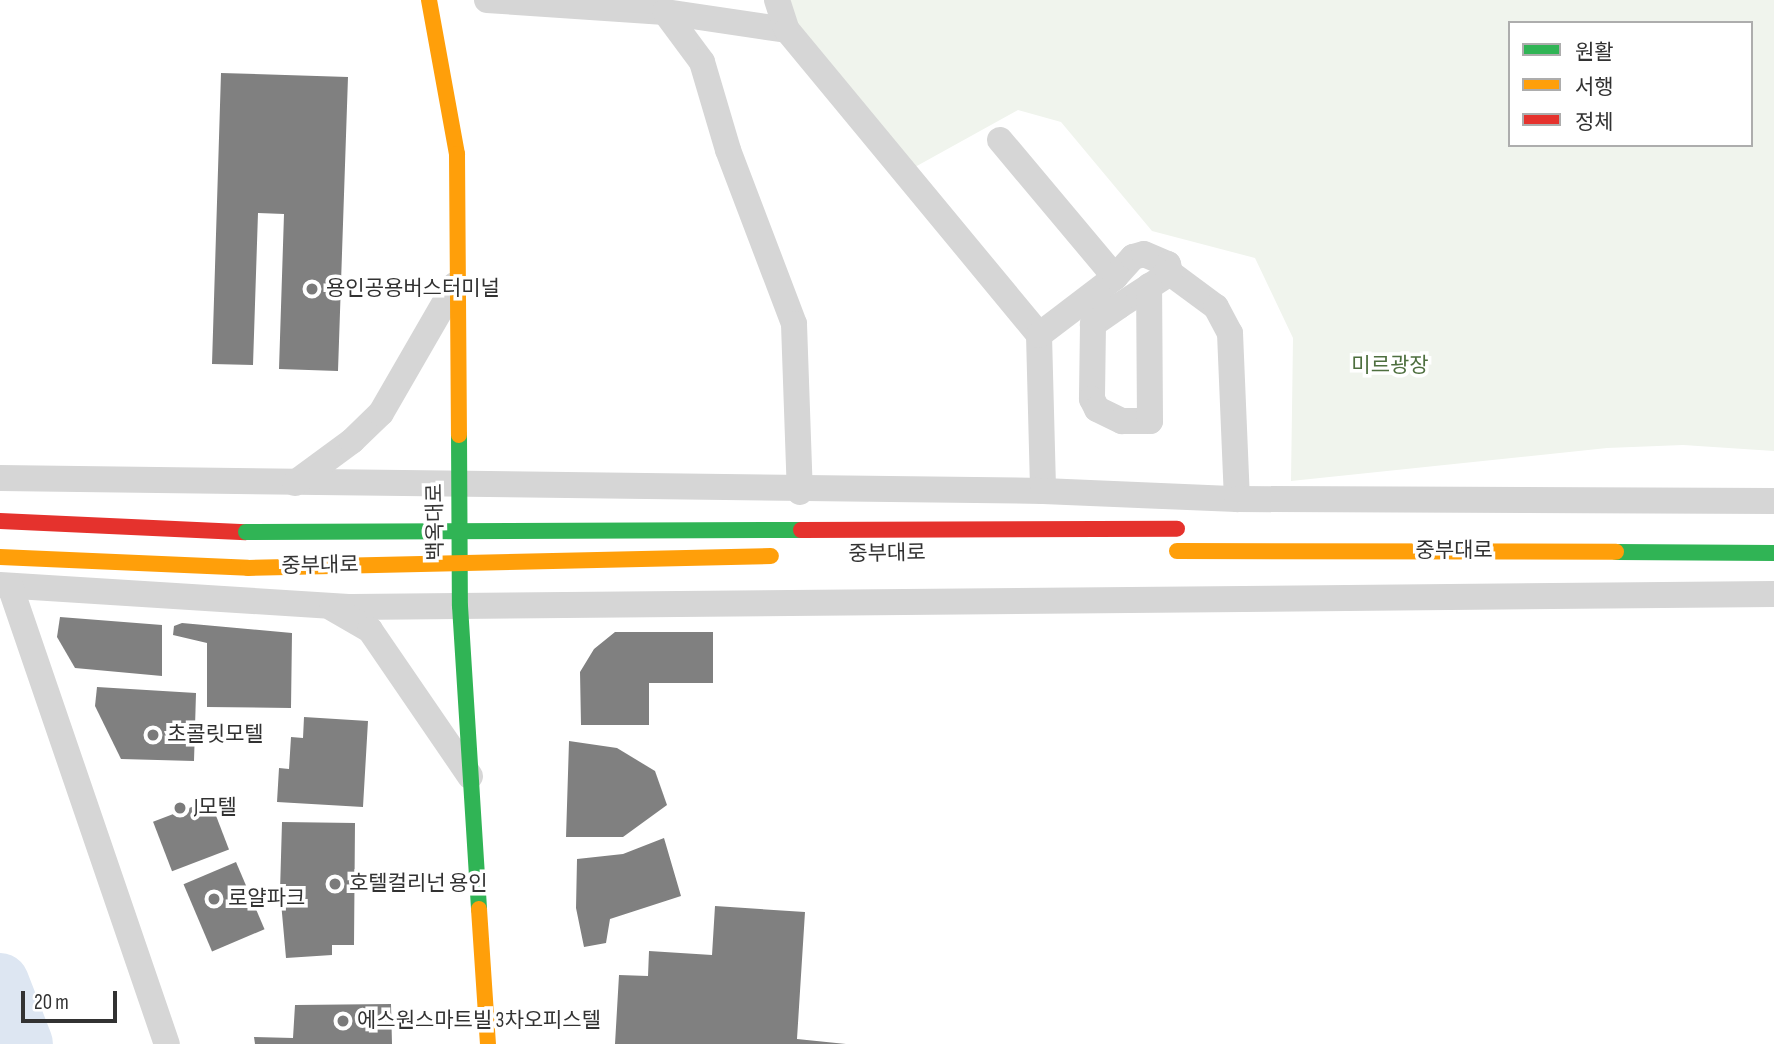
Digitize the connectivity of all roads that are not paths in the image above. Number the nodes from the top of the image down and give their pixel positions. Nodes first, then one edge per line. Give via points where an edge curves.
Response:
1 (429, 0) edge
2 (487, 0) edge
3 (778, 0) edge
4 (665, 12) junction
5 (787, 30) junction
6 (1000, 140) dead end
7 (1115, 277) junction
8 (1160, 280) junction
9 (456, 283) junction
10 (1039, 335) junction
11 (0, 478) edge
12 (295, 483) junction
13 (456, 486) junction
14 (1043, 491) junction
15 (800, 492) junction
16 (1237, 499) junction
17 (1774, 500) edge
18 (0, 521) edge
19 (1184, 529) dead end
20 (1170, 551) dead end
21 (1774, 553) edge
22 (788, 556) dead end
23 (0, 557) edge
24 (5, 586) edge
25 (1774, 594) edge
26 (327, 606) junction
27 (460, 606) junction
28 (471, 777) junction
29 (167, 1044) edge
30 (488, 1044) edge

1 - 9 main road, 백옥대로 via 457,154
2 - 4 street
3 - 5 street
4 - 5 street
4 - 15 street via 702,62 728,150 794,324
5 - 10 street
6 - 7 street
7 - 8 street via 1133,257 1144,254 1168,264
7 - 10 street
8 - 8 street via 1093,324 1092,399 1097,409 1122,421 1150,421
8 - 16 street via 1216,307 1230,333
9 - 12 street via 381,413
9 - 13 main road, 백옥대로
10 - 14 street
11 - 12 street
12 - 13 street
13 - 15 street
13 - 27 main road, 백옥대로
14 - 15 street
14 - 16 street
16 - 17 street
18 - 19 main road, 중부대로, bridge via 246,531
20 - 21 main road, 중부대로
22 - 23 main road, 중부대로, bridge via 248,568
24 - 26 street
24 - 29 street
25 - 27 street
26 - 27 street
26 - 28 street via 370,630
27 - 28 main road, 백옥대로
28 - 30 main road, 백옥대로

